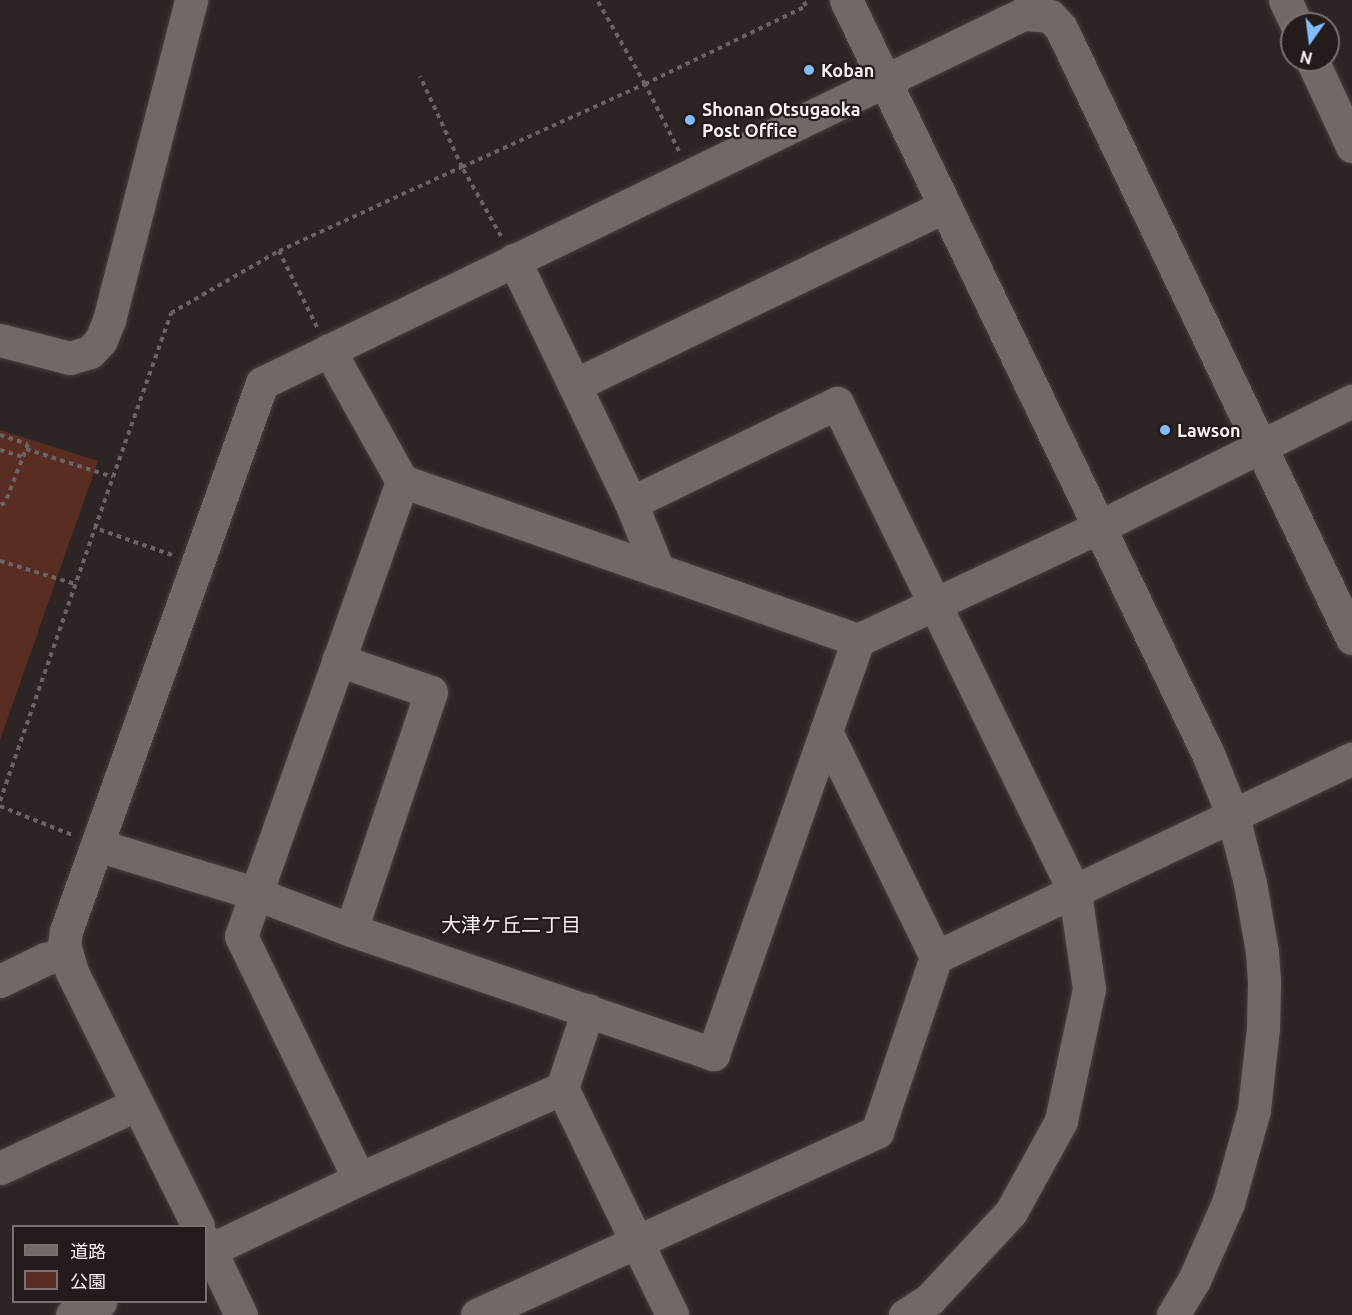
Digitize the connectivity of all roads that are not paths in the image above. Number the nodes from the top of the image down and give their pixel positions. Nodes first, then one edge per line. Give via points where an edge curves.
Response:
1 (191, 0) edge
2 (846, 0) edge
3 (1318, 72) edge
4 (885, 81) junction
5 (1352, 146) edge
6 (945, 206) junction
7 (514, 260) junction
8 (0, 340) edge
9 (328, 350) junction
10 (574, 385) junction
11 (1352, 401) edge
12 (1259, 445) junction
13 (402, 481) junction
14 (631, 503) junction
15 (1099, 527) junction
16 (658, 570) junction
17 (936, 604) junction
18 (1352, 638) edge
19 (858, 640) junction
20 (338, 660) junction
21 (826, 731) junction
22 (1352, 759) edge
23 (1233, 816) junction
24 (97, 844) junction
25 (254, 893) junction
26 (1075, 893) junction
27 (351, 930) junction
28 (65, 954) junction
29 (936, 957) junction
30 (0, 981) edge
31 (588, 1010) junction
32 (562, 1088) junction
33 (137, 1104) junction
34 (0, 1168) edge
35 (359, 1179) junction
36 (197, 1225) edge
37 (636, 1240) junction
38 (207, 1241) edge
39 (207, 1246) edge
40 (98, 1303) edge
41 (72, 1315) edge
42 (241, 1315) edge
43 (477, 1315) edge
44 (672, 1315) edge
45 (905, 1315) edge
46 (1173, 1315) edge

1 - 8 street via 109,320 100,340 90,352 70,357
2 - 4 street
3 - 5 street
4 - 6 street
4 - 7 street
4 - 12 street via 1023,14 1050,16 1061,28
6 - 10 street
6 - 15 street
7 - 9 street
7 - 10 street
9 - 13 street
9 - 24 street via 262,383
10 - 14 street
11 - 12 street
12 - 15 street
12 - 18 street
13 - 16 street
13 - 20 street
14 - 16 street
14 - 17 street via 837,403
15 - 17 street
15 - 23 street via 1208,754
16 - 19 street
17 - 19 street
17 - 26 street
19 - 21 street
20 - 25 street
20 - 27 street via 431,692
21 - 29 street
21 - 31 street via 713,1054
22 - 23 street
23 - 26 street
23 - 46 street via 1253,894 1262,952 1260,1067 1254,1110 1228,1203 1194,1280
24 - 25 street
24 - 28 street via 66,931
25 - 27 street
25 - 35 street via 241,936
26 - 29 street
26 - 45 street via 1089,989 1061,1121 1011,1212 930,1299
27 - 31 street
28 - 30 street via 45,959
28 - 33 street
29 - 37 street via 877,1132
31 - 32 street
32 - 35 street
32 - 37 street
33 - 34 street
33 - 36 street
35 - 38 street
37 - 43 street
37 - 44 street
39 - 42 street
40 - 41 street

